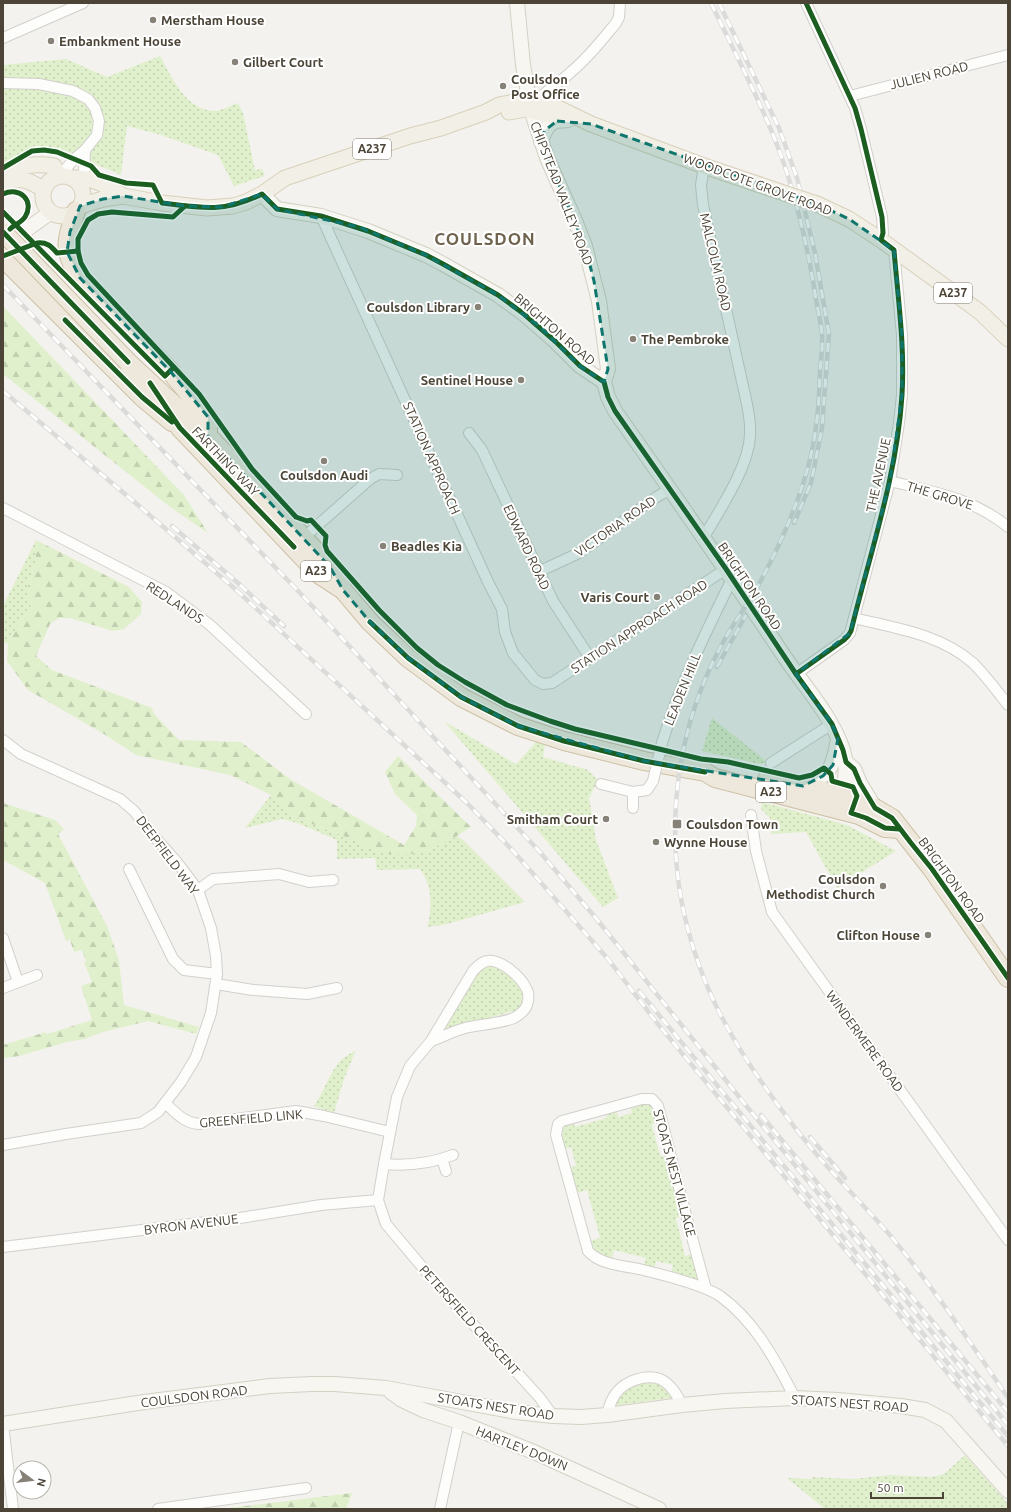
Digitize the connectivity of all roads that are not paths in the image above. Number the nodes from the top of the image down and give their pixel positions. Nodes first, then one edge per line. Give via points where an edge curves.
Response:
1 (83, 3) edge
2 (517, 3) edge
3 (620, 3) edge
4 (806, 3) edge
5 (3, 38) edge
6 (1008, 55) edge
7 (527, 82) junction
8 (3, 83) edge
9 (850, 96) junction
10 (536, 100) junction
11 (568, 120) junction
12 (592, 124) junction
13 (541, 142) junction
14 (85, 150) junction
15 (704, 166) junction
16 (3, 177) edge
17 (73, 177) junction
18 (3, 183) edge
19 (44, 190) junction
20 (262, 194) junction
21 (124, 196) junction
22 (80, 204) junction
23 (51, 212) junction
24 (321, 216) junction
25 (3, 232) edge
26 (881, 240) junction
27 (3, 244) edge
28 (894, 250) junction
29 (3, 258) edge
30 (1008, 338) edge
31 (604, 382) junction
32 (150, 383) junction
33 (180, 428) junction
34 (470, 432) dead end
35 (208, 436) junction
36 (397, 475) dead end
37 (890, 481) junction
38 (670, 489) junction
39 (3, 508) edge
40 (1008, 527) edge
41 (704, 538) junction
42 (298, 543) junction
43 (538, 572) junction
44 (729, 574) junction
45 (854, 618) junction
46 (590, 658) junction
47 (796, 674) junction
48 (552, 683) joint
49 (1008, 705) edge
50 (306, 714) dead end
51 (832, 724) junction
52 (838, 738) junction
53 (3, 740) edge
54 (846, 762) junction
55 (771, 763) dead end
56 (705, 772) junction
57 (601, 784) dead end
58 (803, 786) junction
59 (633, 792) junction
60 (839, 802) junction
61 (633, 808) dead end
62 (875, 808) junction
63 (751, 814) dead end
64 (899, 829) junction
65 (129, 868) dead end
66 (333, 880) dead end
67 (198, 890) junction
68 (3, 938) edge
69 (217, 974) junction
70 (37, 975) dead end
71 (1008, 978) edge
72 (18, 982) junction
73 (216, 984) junction
74 (3, 988) edge
75 (337, 988) dead end
76 (430, 1041) junction
77 (165, 1103) junction
78 (390, 1132) junction
79 (3, 1145) edge
80 (453, 1155) dead end
81 (442, 1159) junction
82 (384, 1164) junction
83 (446, 1171) dead end
84 (378, 1200) junction
85 (1008, 1240) edge
86 (3, 1247) edge
87 (706, 1289) junction
88 (386, 1388) junction
89 (795, 1398) junction
90 (682, 1405) junction
91 (607, 1415) junction
92 (553, 1416) junction
93 (459, 1422) junction
94 (3, 1424) edge
95 (306, 1488) dead end
96 (1008, 1490) edge
97 (13, 1509) edge
98 (158, 1509) edge
99 (440, 1509) edge
100 (659, 1509) edge

1 - 5 street
2 - 7 main road, CHIPSTEAD VALLEY ROAD
3 - 10 street via 616,23 587,57
4 - 9 street
6 - 9 street, JULIEN ROAD
7 - 10 main road, CHIPSTEAD VALLEY ROAD
7 - 10 street via 535,91 543,92
8 - 14 street via 39,84 73,91 88,99 95,108 98,121 97,135
9 - 26 street via 861,129 882,217
10 - 11 main road, WOODCOTE GROVE ROAD / A237
10 - 12 main road, WOODCOTE GROVE ROAD / A237
10 - 13 main road, CHIPSTEAD VALLEY ROAD
10 - 20 main road, A237 via 521,109 502,113 486,112 285,178
11 - 12 main road, WOODCOTE GROVE ROAD / A237
11 - 13 main road via 557,121 548,127
12 - 15 main road, WOODCOTE GROVE ROAD / A237
13 - 31 main road, CHIPSTEAD VALLEY ROAD via 585,246 599,302 608,364
14 - 17 street
14 - 17 street via 74,160
15 - 26 main road, WOODCOTE GROVE ROAD / A237, bridge via 817,204 849,219
15 - 41 street, MALCOLM ROAD via 701,185 703,205 746,395 750,435 748,455 740,473
16 - 17 main road, A237 via 4,174 24,165 36,164 54,166
17 - 19 main road via 50,180
17 - 21 main road, A237 via 107,186
17 - 22 main road via 82,187
18 - 19 main road via 26,179
19 - 23 main road via 44,202
20 - 21 main road, A237 via 233,206 207,208
20 - 24 main road, BRIGHTON ROAD via 277,209
21 - 22 main road, A237
22 - 23 main road via 71,214 61,216
22 - 35 highway via 68,243 67,252 72,266 80,278 170,371 208,417
23 - 27 main road via 19,236
24 - 31 main road, BRIGHTON ROAD via 390,239 426,255 488,289 524,314 580,366
24 - 48 street, STATION APPROACH via 502,609 508,643 535,680 543,684
25 - 32 highway, FARTHING WAY / A23, bridge
26 - 28 main road, WOODCOTE GROVE ROAD / A237
28 - 30 main road, WOODCOTE GROVE ROAD / A237 via 980,312
28 - 37 street, THE AVENUE via 902,335 902,395
29 - 33 highway, A23 via 142,397
31 - 38 main road, BRIGHTON ROAD via 615,411
32 - 33 highway, FARTHING WAY / A23
32 - 35 highway, FARTHING WAY / A23
33 - 42 highway, FARTHING WAY / A23
34 - 43 street, EDWARD ROAD via 482,450
35 - 42 highway, FARTHING WAY / A23 via 283,515
36 - 42 street via 379,474 370,479
37 - 40 street, THE GROVE via 960,500 990,514
37 - 45 street, THE AVENUE
38 - 41 main road, BRIGHTON ROAD
38 - 43 street, VICTORIA ROAD via 579,553
39 - 50 street, REDLANDS via 166,592 210,625
41 - 44 main road, BRIGHTON ROAD
42 - 56 highway, FARTHING WAY / A23 via 330,567 343,590 370,622 408,658 461,697 518,726 564,741 644,761
43 - 46 street, EDWARD ROAD
44 - 46 street, STATION APPROACH ROAD
44 - 47 main road, BRIGHTON ROAD
44 - 59 street, LEADEN HILL, bridge via 672,714 653,781 647,790
45 - 47 street, THE AVENUE via 848,636
45 - 49 street via 943,642 973,664
46 - 48 street, STATION APPROACH ROAD
47 - 51 main road, BRIGHTON ROAD
51 - 52 main road, BRIGHTON ROAD
51 - 55 street
52 - 54 main road, BRIGHTON ROAD
52 - 58 main road via 833,765 823,776
53 - 67 street, DEEPFIELD WAY via 21,754 120,799 134,811
54 - 60 main road, BRIGHTON ROAD
54 - 62 main road, BRIGHTON ROAD via 854,769
56 - 58 highway, FARTHING WAY / A23 via 748,775
56 - 60 highway, FARTHING WAY / A23 via 715,778
57 - 59 street
58 - 60 highway, FARTHING WAY / A23
59 - 61 street
60 - 62 highway, A23
60 - 64 highway, FARTHING WAY / A23 via 885,828
62 - 64 highway, BRIGHTON ROAD / A23 via 892,818
63 - 85 street, WINDERMERE ROAD via 757,827 756,852 772,912
64 - 71 highway, BRIGHTON ROAD / A23 via 932,869
65 - 69 street via 173,959 184,970
66 - 67 street via 309,882 279,874 213,878
67 - 69 street, DEEPFIELD WAY via 211,928
68 - 72 street
69 - 73 street, DEEPFIELD WAY
70 - 72 street
72 - 74 street
73 - 75 street via 308,994
73 - 77 street, DEEPFIELD WAY via 211,1013 196,1057 182,1082
76 - 76 street via 464,1028 521,1014 529,999 527,989 503,964 495,961 479,964
76 - 78 street via 410,1066 397,1097
77 - 78 street, GREENFIELD LINK via 189,1123 296,1111
77 - 79 street, DEEPFIELD WAY via 158,1112 141,1123
78 - 82 street
80 - 81 street
81 - 82 street via 400,1166
81 - 83 street
82 - 84 street
84 - 86 street, BYRON AVENUE via 321,1205 240,1218
84 - 92 street, PETERSFIELD CRESCENT via 386,1224 540,1398
87 - 87 street, STOATS NEST VILLAGE via 658,1106 652,1099 642,1099 558,1124 556,1135 588,1251 592,1256
87 - 89 street, STOATS NEST VILLAGE via 719,1296 752,1326 781,1370
88 - 92 main road, STOATS NEST ROAD via 516,1412
88 - 93 main road, HARTLEY DOWN via 402,1400 423,1410
88 - 94 main road, COULSDON ROAD via 335,1384 270,1386
89 - 90 main road, STOATS NEST ROAD
89 - 96 main road, STOATS NEST ROAD via 863,1402 925,1410 946,1421
90 - 91 main road, STOATS NEST ROAD
90 - 91 street via 671,1387 660,1379 648,1378 626,1384 617,1392
91 - 92 main road, STOATS NEST ROAD
93 - 99 street
93 - 100 main road, HARTLEY DOWN via 580,1472
94 - 97 street
95 - 98 street

